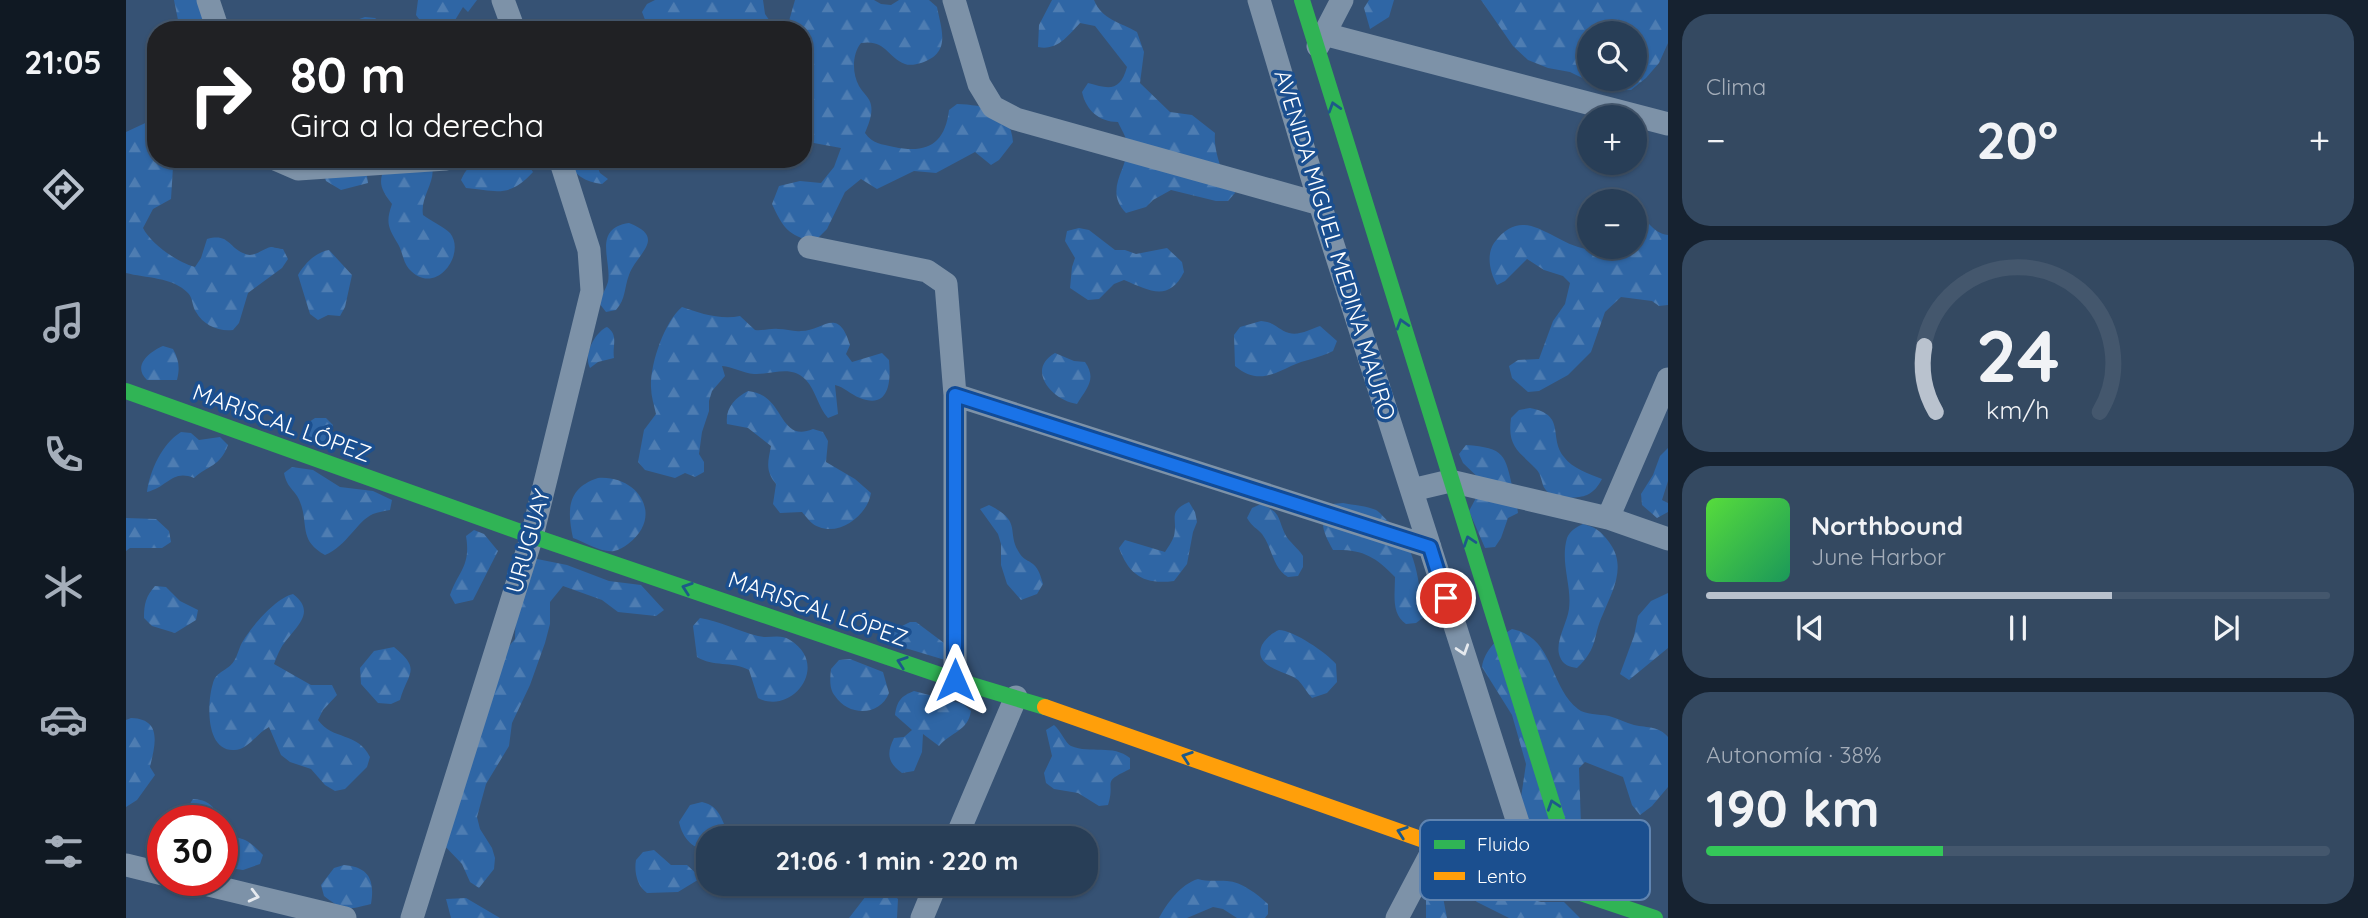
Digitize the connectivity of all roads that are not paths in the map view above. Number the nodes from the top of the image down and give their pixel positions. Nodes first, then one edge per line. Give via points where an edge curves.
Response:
1 (208, 0) edge
2 (503, 0) edge
3 (954, 0) edge
4 (1259, 0) edge
5 (1302, 0) edge
6 (1342, 0) edge
7 (215, 21) edge
8 (511, 21) edge
9 (1320, 42) junction
10 (1668, 124) edge
11 (563, 168) edge
12 (1320, 204) junction
13 (809, 247) dead end
14 (1668, 379) edge
15 (126, 391) edge
16 (955, 395) junction
17 (1450, 481) junction
18 (1412, 490) junction
19 (1608, 518) junction
20 (532, 536) junction
21 (1668, 539) edge
22 (1430, 547) junction
23 (955, 680) junction
24 (1016, 697) junction
25 (1517, 820) edge
26 (1557, 820) edge
27 (961, 826) edge
28 (1420, 838) edge
29 (126, 865) edge
30 (147, 870) edge
31 (1420, 874) edge
32 (238, 892) edge
33 (931, 896) edge
34 (1601, 900) edge
35 (345, 918) edge
36 (412, 918) edge
37 (922, 918) edge
38 (1397, 918) edge
39 (1656, 918) edge

1 - 7 street
2 - 8 street
3 - 12 street via 979,84 993,107 1016,119
4 - 12 street, AVENIDA MIGUEL MEDINA MAURO
5 - 9 street, AVENIDA MIGUEL MEDINA MAURO
6 - 9 street
9 - 10 street
17 -> 9 street, AVENIDA MIGUEL MEDINA MAURO
11 - 20 street, URUGUAY via 589,250 592,291
12 - 18 street, AVENIDA MIGUEL MEDINA MAURO
13 - 16 street via 927,271 946,284
14 - 19 street
15 - 20 street, MARISCAL LÓPEZ
16 - 22 street
16 - 23 street
17 - 18 street
17 - 19 street
26 -> 17 street, AVENIDA MIGUEL MEDINA MAURO
18 - 22 street, AVENIDA MIGUEL MEDINA MAURO
19 - 21 street
23 -> 20 street, MARISCAL LÓPEZ
20 - 36 street, URUGUAY
22 -> 25 street, AVENIDA MIGUEL MEDINA MAURO
23 - 24 street, MARISCAL LÓPEZ
24 - 27 street
28 -> 24 street, MARISCAL LÓPEZ
29 - 30 street
31 - 38 street
32 -> 35 street
33 - 37 street
34 - 39 street, MARISCAL LÓPEZ

